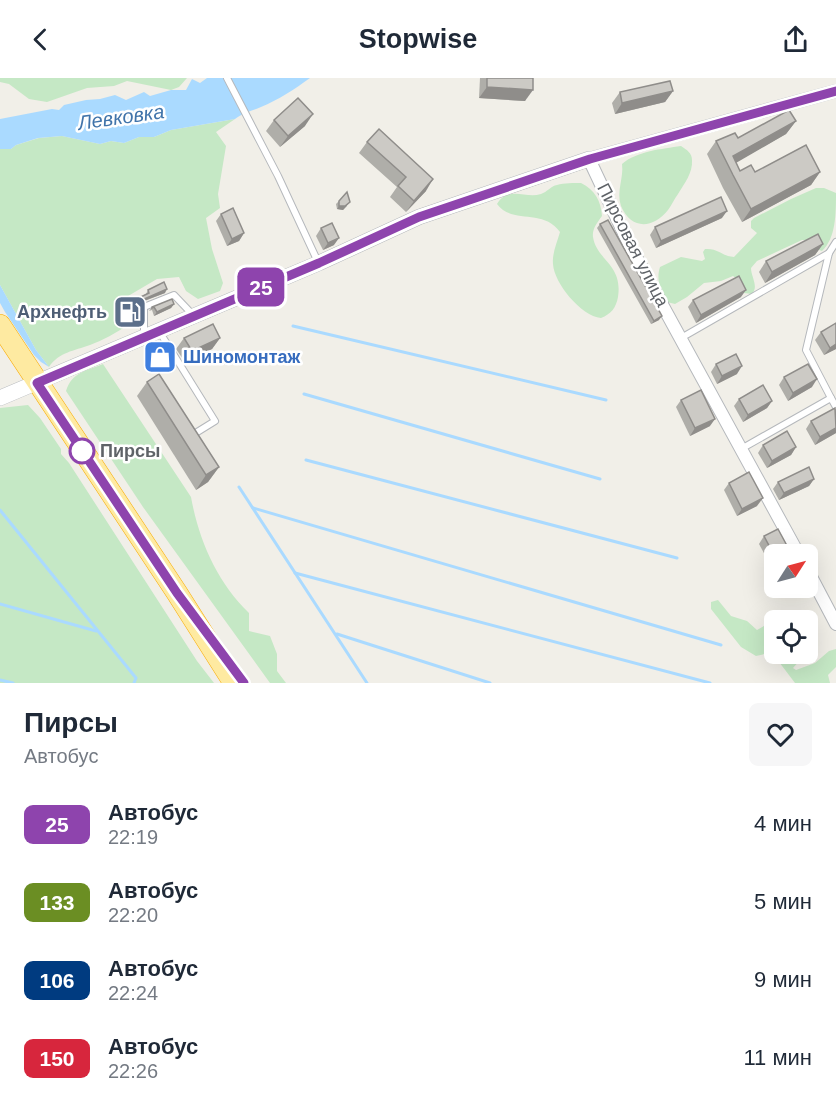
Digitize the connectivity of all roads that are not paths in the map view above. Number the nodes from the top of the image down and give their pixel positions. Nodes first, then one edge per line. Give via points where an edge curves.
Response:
1 (227, 78) edge
2 (836, 91) edge
3 (590, 159) junction
4 (836, 242) edge
5 (829, 253) junction
6 (319, 263) junction
7 (194, 316) junction
8 (0, 326) edge
9 (159, 331) junction
10 (144, 338) junction
11 (681, 338) junction
12 (37, 383) junction
13 (831, 398) junction
14 (0, 399) edge
15 (836, 407) edge
16 (194, 434) edge
17 (741, 449) junction
18 (794, 544) edge
19 (818, 590) edge
20 (177, 593) junction
21 (836, 624) edge
22 (234, 683) edge
23 (244, 683) edge

1 - 6 lane
2 - 3 street, Пирсовая улица
3 - 6 street via 419,217
3 - 11 street, Пирсовая улица via 630,246
4 - 5 lane
5 - 11 lane
5 - 13 lane via 806,350
6 - 7 street
7 - 9 street
7 - 10 lane via 174,295 144,307
8 - 12 highway
9 - 10 street
9 - 16 lane via 215,421
10 - 12 street
11 - 17 street, Пирсовая улица
12 - 14 street
12 - 20 highway
13 - 15 lane
13 - 17 lane
17 - 18 street, Пирсовая улица
19 - 21 street
20 - 22 highway
20 - 23 highway

